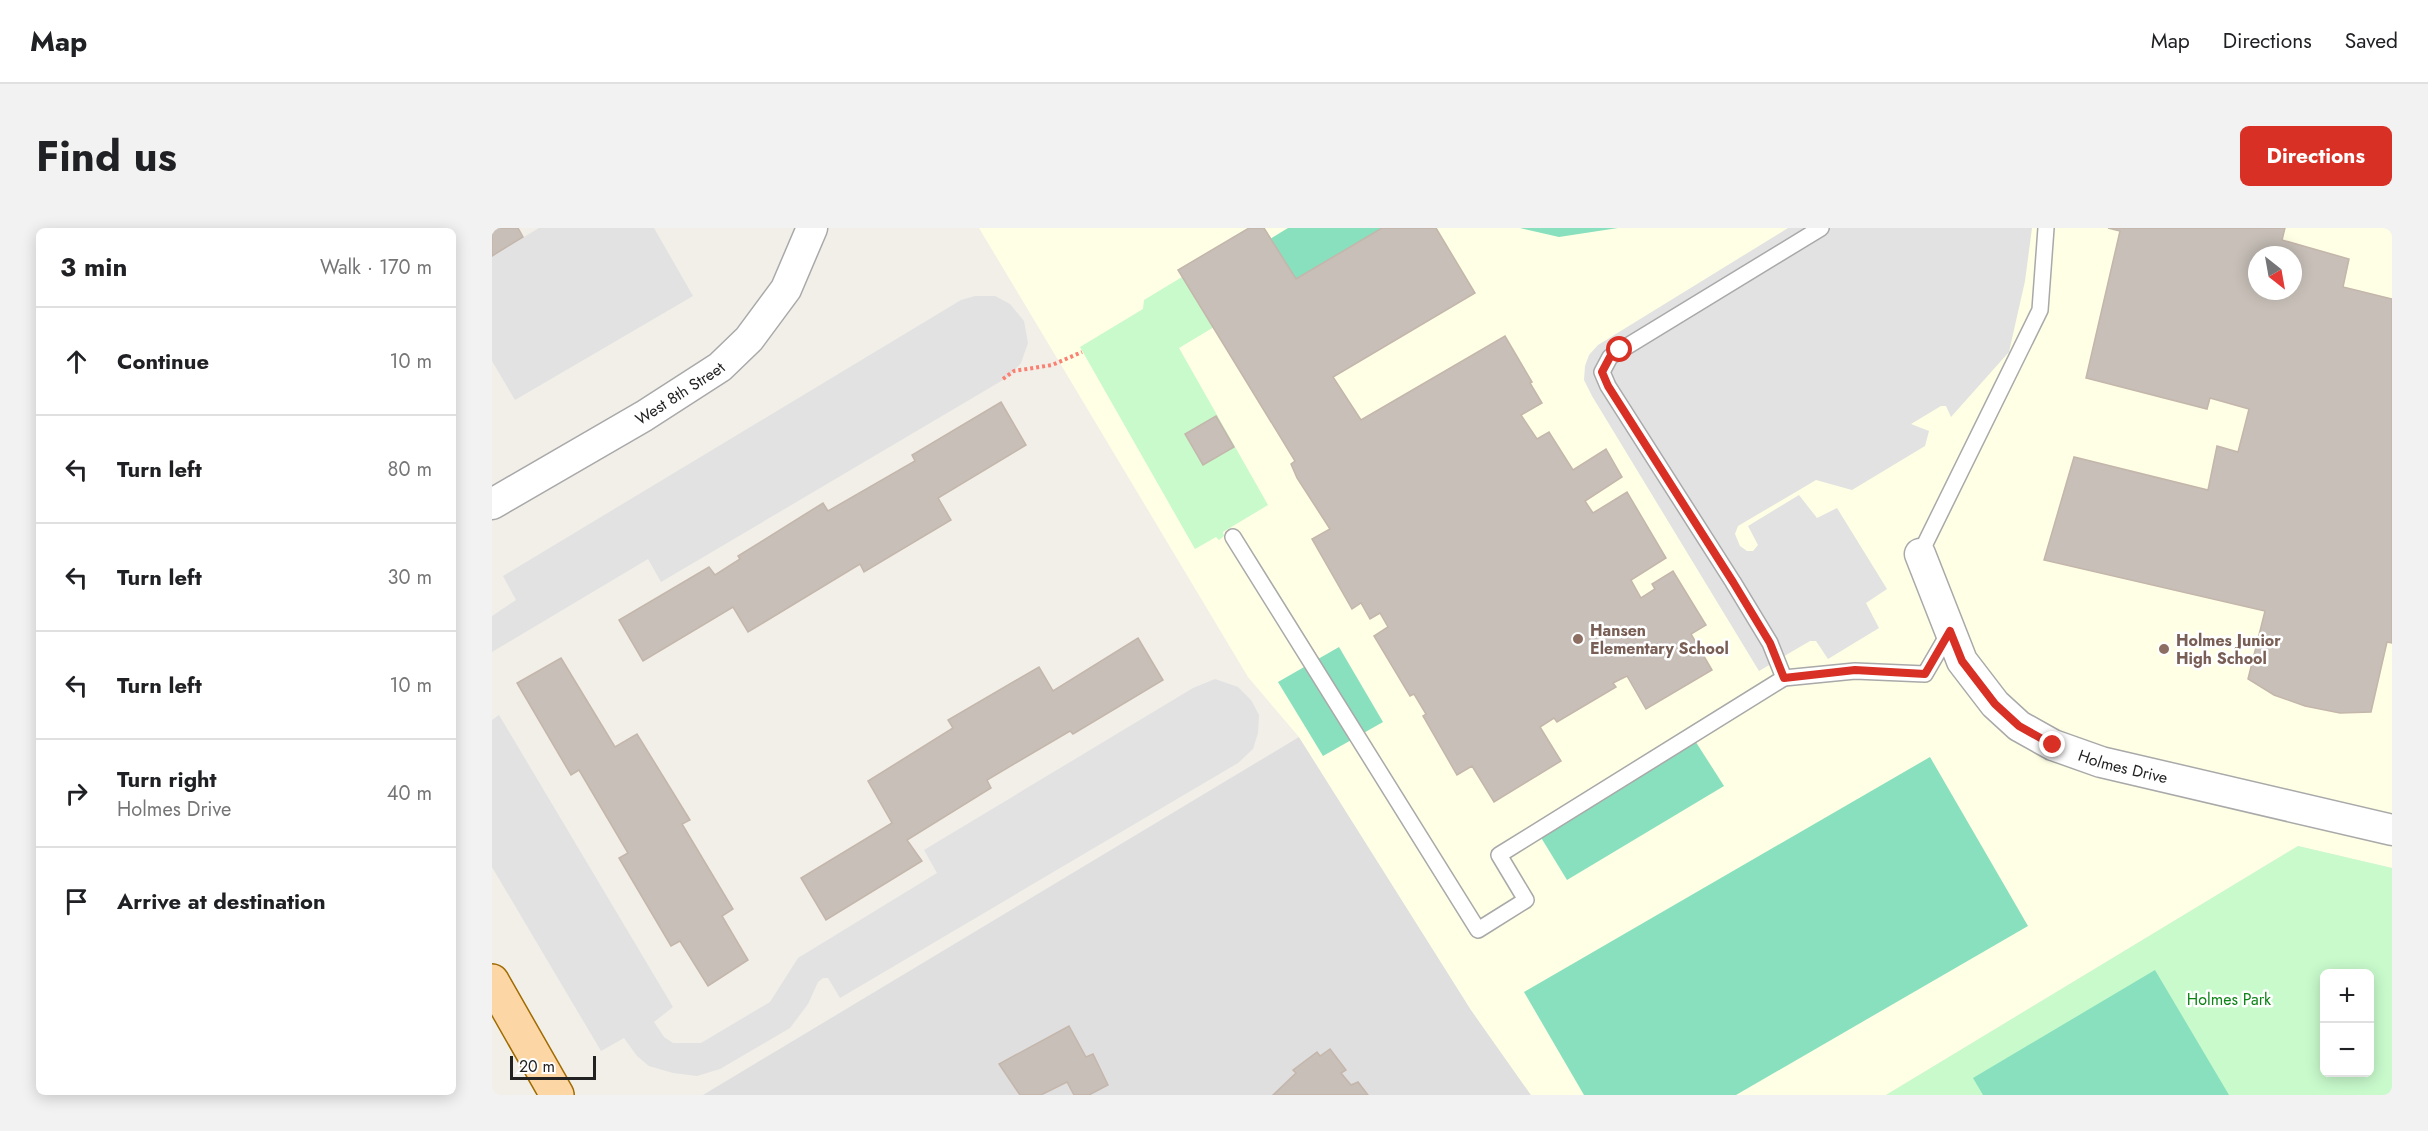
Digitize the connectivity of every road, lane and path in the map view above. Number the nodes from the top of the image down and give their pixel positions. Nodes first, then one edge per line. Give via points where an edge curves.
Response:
1 (812, 228) edge
2 (1821, 228) edge
3 (2046, 228) edge
4 (1082, 352) dead end
5 (1003, 380) dead end
6 (492, 504) edge
7 (1233, 537) dead end
8 (1920, 554) joint
9 (1950, 631) junction
10 (1784, 678) junction
11 (2392, 830) edge
12 (492, 981) edge
13 (557, 1095) edge

1 - 6 street, West 8th Street via 786,289 749,339 720,367
2 - 10 lane via 1620,350 1610,357 1602,372 1770,643
3 - 8 lane via 2040,310
4 - 5 path via 1052,365 1014,371
7 - 10 lane via 1478,930 1526,900 1499,855
8 - 9 street, Holmes Drive
9 - 10 lane via 1925,674 1855,670
9 - 11 street, Holmes Drive via 1962,661 1995,704 2019,726 2053,745 2100,762
12 - 13 main road

